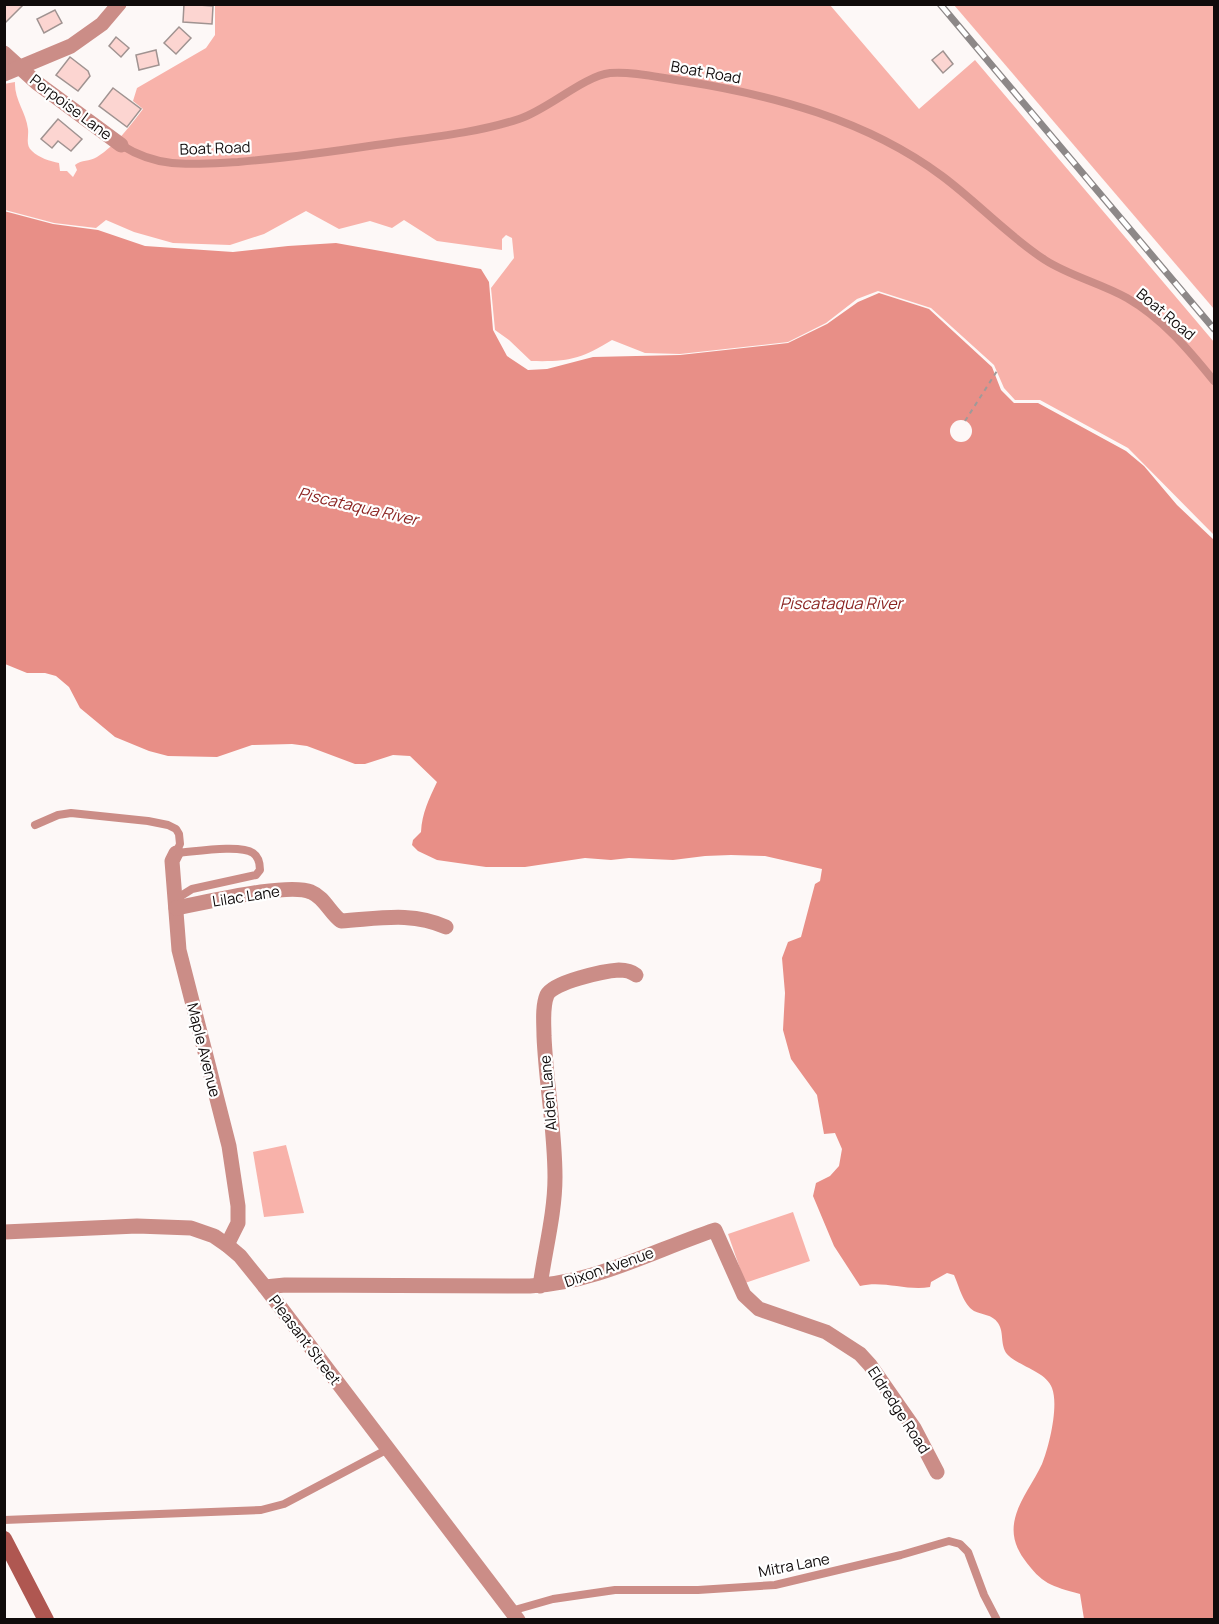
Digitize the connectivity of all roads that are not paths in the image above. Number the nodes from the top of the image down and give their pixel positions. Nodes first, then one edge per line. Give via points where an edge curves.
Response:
1 (119, 4) edge
2 (4, 53) edge
3 (21, 68) junction
4 (4, 74) edge
5 (121, 146) joint
6 (1215, 381) edge
7 (35, 825) dead end
8 (176, 853) junction
9 (176, 903) junction
10 (446, 927) dead end
11 (636, 975) dead end
12 (5, 1230) edge
13 (227, 1245) junction
14 (540, 1286) junction
15 (265, 1287) junction
16 (826, 1332) joint
17 (388, 1449) junction
18 (937, 1472) dead end
19 (4, 1520) edge
20 (4, 1539) edge
21 (514, 1615) edge
22 (46, 1620) edge
23 (997, 1620) edge

1 - 3 street via 89,35
2 - 3 street, Porpoise Lane
3 - 4 street
3 - 5 street, Porpoise Lane
5 - 6 lane, Boat Road via 152,160 197,165 322,154 496,127 524,118 608,74 666,79 762,96 880,138 911,155 1048,262 1127,298 1147,312 1177,337
7 - 8 lane via 71,813 160,823 179,834
8 - 9 street, Maple Avenue via 172,861
8 - 9 lane via 247,850 258,858 260,865 256,875 192,889
9 - 10 street, Lilac Lane via 280,889 305,890 318,895 341,921 405,916
9 - 13 street, Maple Avenue via 179,950 229,1146 238,1223
11 - 14 street, Alden Lane via 619,970 565,983 554,987 546,998 545,1064 555,1187
12 - 13 street, Pleasant Street via 178,1226 207,1232
13 - 15 street, Pleasant Street
14 - 15 street, Dixon Avenue
14 - 16 street, Dixon Avenue via 584,1278 715,1230 739,1287 752,1303
15 - 17 street, Pleasant Street
16 - 18 street, Eldredge Road via 870,1365 914,1428
17 - 19 lane via 284,1504 261,1510
17 - 21 street, Pleasant Street
20 - 22 main road
21 - 23 lane, Mitra Lane via 554,1599 615,1590 775,1585 949,1540 968,1552

